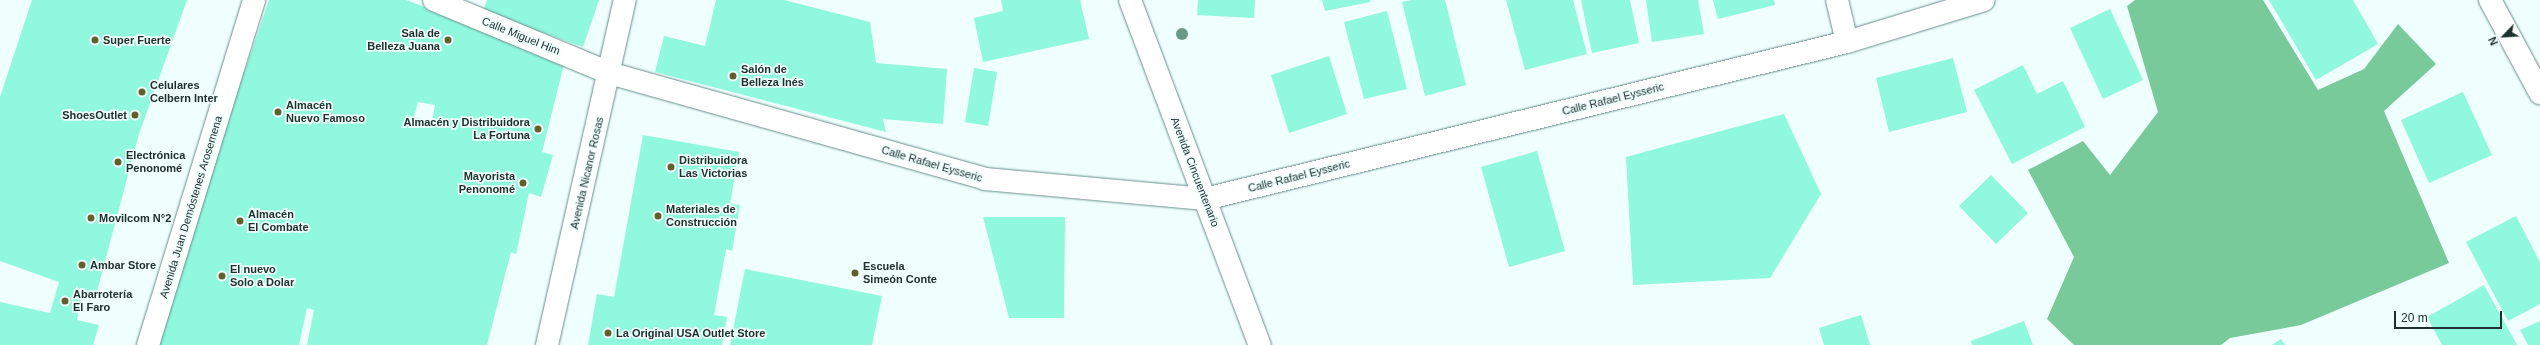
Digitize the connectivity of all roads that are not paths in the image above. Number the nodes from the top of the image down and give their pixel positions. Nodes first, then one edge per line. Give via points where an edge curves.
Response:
1 (254, 0) edge
2 (434, 0) edge
3 (626, 0) edge
4 (1130, 0) edge
5 (1837, 0) edge
6 (1984, 0) edge
7 (2490, 0) edge
8 (1847, 42) junction
9 (609, 73) junction
10 (2540, 93) edge
11 (1205, 199) junction
12 (148, 345) edge
13 (547, 345) edge
14 (1260, 345) edge

1 - 12 street, Avenida Juan Demóstenes Arosemena
2 - 9 street, Calle Miguel Him
3 - 9 street, Avenida Nicanor Rosas
4 - 11 street, Avenida Cincuentenario
5 - 8 street
6 - 8 street, Calle Rafael Eysseric
7 - 10 street
8 - 11 street, Calle Rafael Eysseric
9 - 11 street, Calle Rafael Eysseric via 985,179
9 - 13 street, Avenida Nicanor Rosas
11 - 14 street, Avenida Cincuentenario

